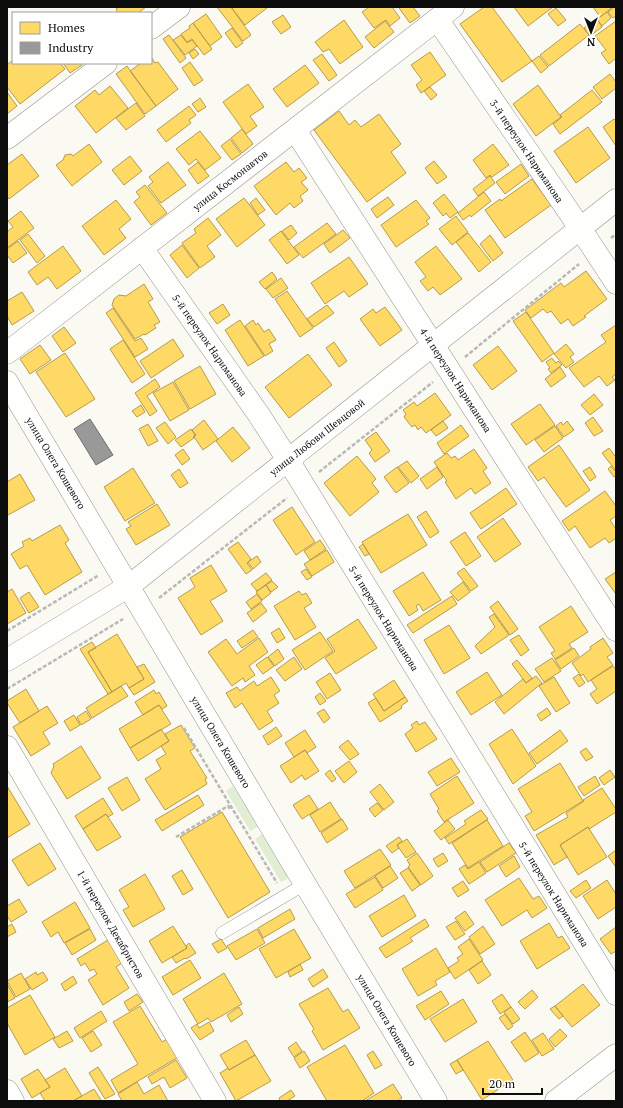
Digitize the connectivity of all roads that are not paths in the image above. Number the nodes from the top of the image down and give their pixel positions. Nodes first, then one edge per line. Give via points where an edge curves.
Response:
1 (179, 7) edge
2 (445, 13) edge
3 (152, 27) edge
4 (105, 64) edge
5 (295, 130) junction
6 (7, 138) edge
7 (616, 200) edge
8 (580, 228) junction
9 (142, 248) junction
10 (616, 283) edge
11 (433, 345) junction
12 (7, 353) edge
13 (7, 382) edge
14 (288, 460) junction
15 (129, 586) junction
16 (616, 630) edge
17 (7, 660) edge
18 (7, 747) edge
19 (305, 884) junction
20 (222, 933) dead end
21 (616, 994) edge
22 (616, 1055) edge
23 (7, 1091) edge
24 (13, 1101) edge
25 (215, 1101) edge
26 (436, 1101) edge
27 (556, 1101) edge

1 - 3 street
2 - 5 street, улица Космонавтов
2 - 8 street, 3-й переулок Нариманова
4 - 6 street
5 - 9 street, улица Космонавтов
5 - 11 street, 4-й переулок Нариманова
7 - 8 street, улица Любови Шевцовой
8 - 10 street, 3-й переулок Нариманова
8 - 11 street, улица Любови Шевцовой
9 - 12 street, улица Космонавтов
9 - 14 street, 5-й переулок Нариманова
11 - 14 street, улица Любови Шевцовой
11 - 16 street, 4-й переулок Нариманова
13 - 15 street, улица Олега Кошевого
14 - 15 street, улица Любови Шевцовой
14 - 21 street, 5-й переулок Нариманова
15 - 17 street, улица Любови Шевцовой
15 - 19 street, улица Олега Кошевого
18 - 25 street, 1-й переулок Декабристов
19 - 20 lane
19 - 26 street, улица Олега Кошевого
22 - 27 street
23 - 24 street

